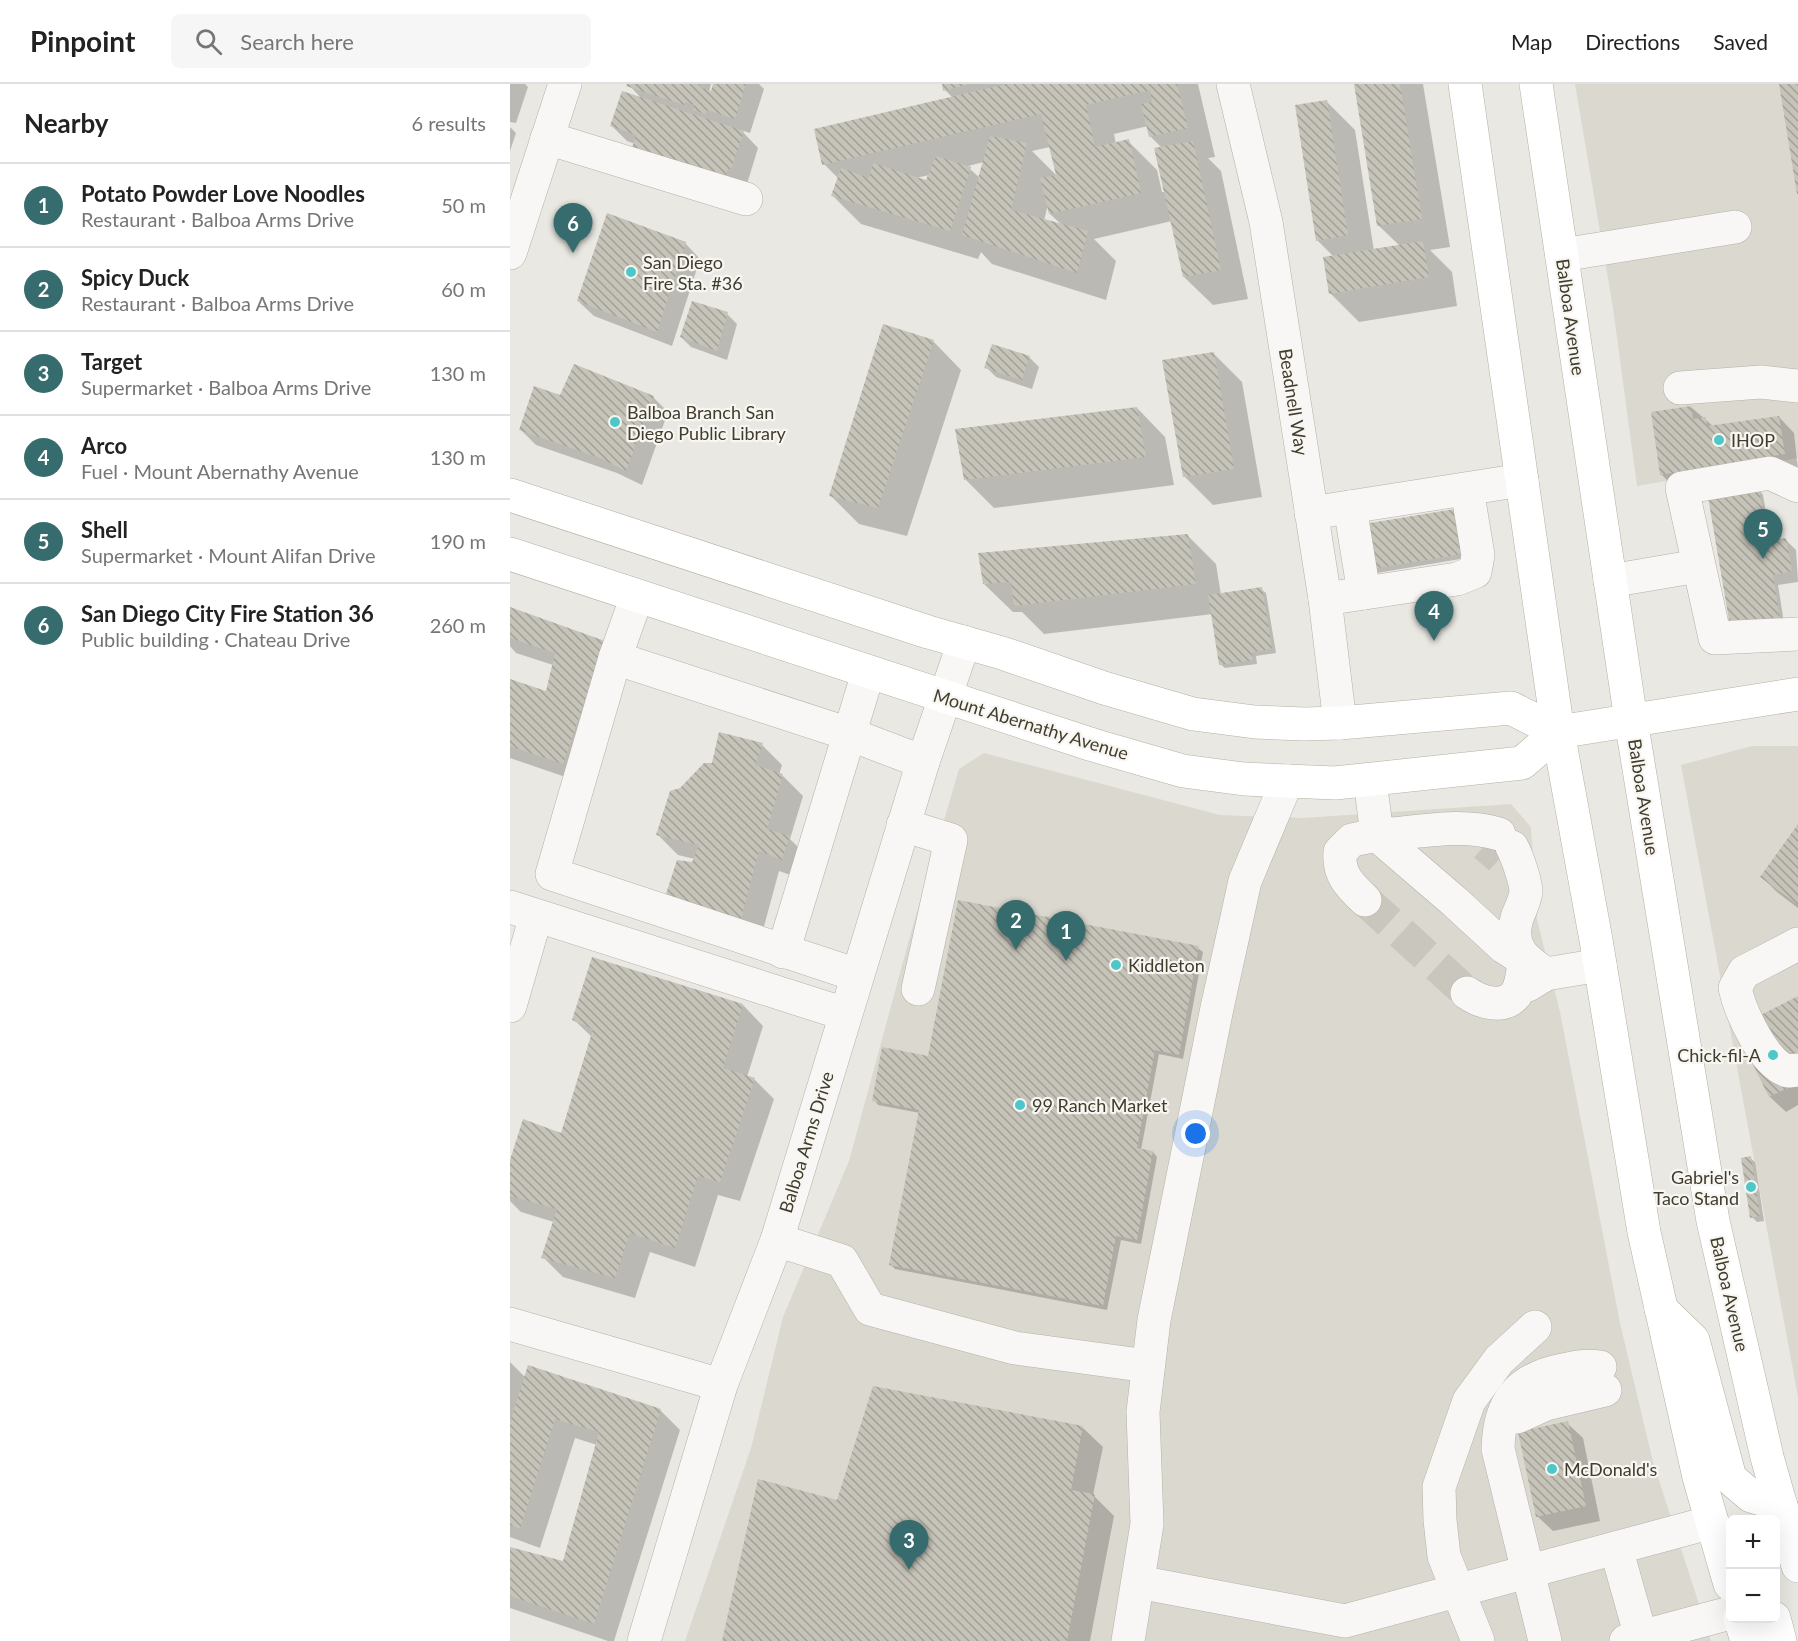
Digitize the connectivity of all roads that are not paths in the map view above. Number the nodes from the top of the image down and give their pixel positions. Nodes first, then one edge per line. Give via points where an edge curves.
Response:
1 (565, 84) edge
2 (1233, 84) edge
3 (1465, 84) edge
4 (1536, 84) edge
5 (547, 138) junction
6 (746, 199) dead end
7 (1735, 227) dead end
8 (510, 253) edge
9 (1562, 255) junction
10 (1798, 386) edge
11 (1680, 388) dead end
12 (1522, 480) junction
13 (1798, 486) edge
14 (1467, 489) junction
15 (510, 495) edge
16 (1350, 507) junction
17 (1311, 513) junction
18 (510, 554) edge
19 (1698, 566) junction
20 (1610, 581) junction
21 (1365, 593) junction
22 (637, 596) junction
23 (1325, 599) junction
24 (1798, 634) edge
25 (964, 642) junction
26 (615, 658) junction
27 (868, 673) junction
28 (1798, 694) edge
29 (945, 697) junction
30 (1631, 720) junction
31 (1340, 723) junction
32 (1558, 732) junction
33 (849, 734) junction
34 (923, 762) junction
35 (1370, 780) junction
36 (1287, 781) junction
37 (903, 825) junction
38 (1377, 835) junction
39 (1365, 900) tunnel mouth
40 (523, 911) edge
41 (1798, 944) edge
42 (783, 952) junction
43 (1766, 961) junction
44 (1798, 961) edge
45 (1600, 965) junction
46 (1535, 967) junction
47 (857, 975) junction
48 (918, 989) dead end
49 (1467, 993) tunnel mouth
50 (510, 1006) edge
51 (845, 1014) junction
52 (1798, 1070) edge
53 (777, 1240) junction
54 (1661, 1309) junction
55 (510, 1324) edge
56 (1535, 1327) dead end
57 (1148, 1366) junction
58 (721, 1384) junction
59 (1780, 1505) junction
60 (1721, 1528) edge
61 (1616, 1548) junction
62 (1798, 1566) edge
63 (1536, 1569) junction
64 (1728, 1569) edge
65 (1138, 1582) junction
66 (1457, 1590) junction
67 (1726, 1614) edge
68 (1742, 1623) edge
69 (1775, 1623) edge
70 (1633, 1639) edge
71 (644, 1641) edge
72 (1128, 1641) edge
73 (1478, 1641) edge
74 (1545, 1641) edge
75 (1747, 1641) edge
76 (1780, 1641) edge

1 - 5 street
2 - 17 street, Beadnell Way via 1266,222
3 - 12 main road
4 - 9 main road, Balboa Avenue
5 - 6 street
5 - 8 street
7 - 9 street
9 - 20 main road, Balboa Avenue
10 - 11 street via 1761,382
12 - 14 street
12 - 32 main road
13 - 19 street via 1770,473 1682,488
14 - 16 street
14 - 21 street via 1478,555 1475,572 1457,579
15 - 25 main road
16 - 17 street
16 - 21 street
17 - 23 street, Beadnell Way
18 - 22 main road, Mount Abernathy Avenue
19 - 20 street
19 - 24 street via 1714,638
20 - 30 main road, Balboa Avenue
21 - 23 street
22 - 26 street
22 - 27 main road, Mount Abernathy Avenue
23 - 31 street, Beadnell Way
25 - 29 street, Balboa Arms Drive
25 - 31 main road via 1193,714 1255,722
26 - 33 street
26 - 42 street via 552,874
27 - 29 main road, Mount Abernathy Avenue
27 - 33 street
28 - 30 main road
29 - 34 street, Balboa Arms Drive
29 - 36 main road, Mount Abernathy Avenue via 1183,771
30 - 32 main road
30 - 59 main road, Balboa Avenue via 1713,1221
31 - 32 main road via 1511,708
32 - 35 main road, Mount Abernathy Avenue via 1522,763
32 - 45 main road
33 - 34 street
33 - 42 street
34 - 37 street, Balboa Arms Drive
35 - 36 main road, Mount Abernathy Avenue
35 - 38 street
36 - 57 street via 1245,881 1174,1214
37 - 47 street, Balboa Arms Drive
37 - 48 street via 951,840
38 - 39 street via 1352,840 1340,852 1339,865 1346,880
38 - 46 street via 1504,947
38 - 46 street via 1483,829 1499,846 1526,891 1515,923 1515,943
40 - 50 street
40 - 51 street
41 - 43 street
42 - 47 street
43 - 44 street
43 - 52 street via 1744,972 1735,988 1738,1004 1766,1055 1789,1071
45 - 46 street
45 - 54 main road via 1644,1232
46 - 49 street via 1531,982 1505,1002 1487,1003
47 - 51 street, Balboa Arms Drive
51 - 53 street, Balboa Arms Drive
53 - 57 street via 842,1261 870,1309 1015,1348
53 - 58 street, Balboa Arms Drive
54 - 59 main road via 1693,1340 1730,1479 1751,1496
54 - 60 main road via 1699,1477
55 - 58 street
56 - 66 street via 1499,1360 1469,1401 1439,1487 1444,1556
57 - 65 street via 1143,1412 1147,1524
58 - 71 street, Balboa Arms Drive
59 - 62 main road, Balboa Avenue
60 - 61 street
60 - 64 main road
61 - 63 street
61 - 70 street
63 - 63 street via 1498,1449 1498,1430 1503,1413 1524,1383 1542,1374 1587,1365 1603,1379 1579,1378 1531,1392 1513,1432
63 - 66 street
63 - 74 street
65 - 66 street via 1345,1621
65 - 72 street
66 - 73 street
67 - 70 street
68 - 75 main road
69 - 76 main road

